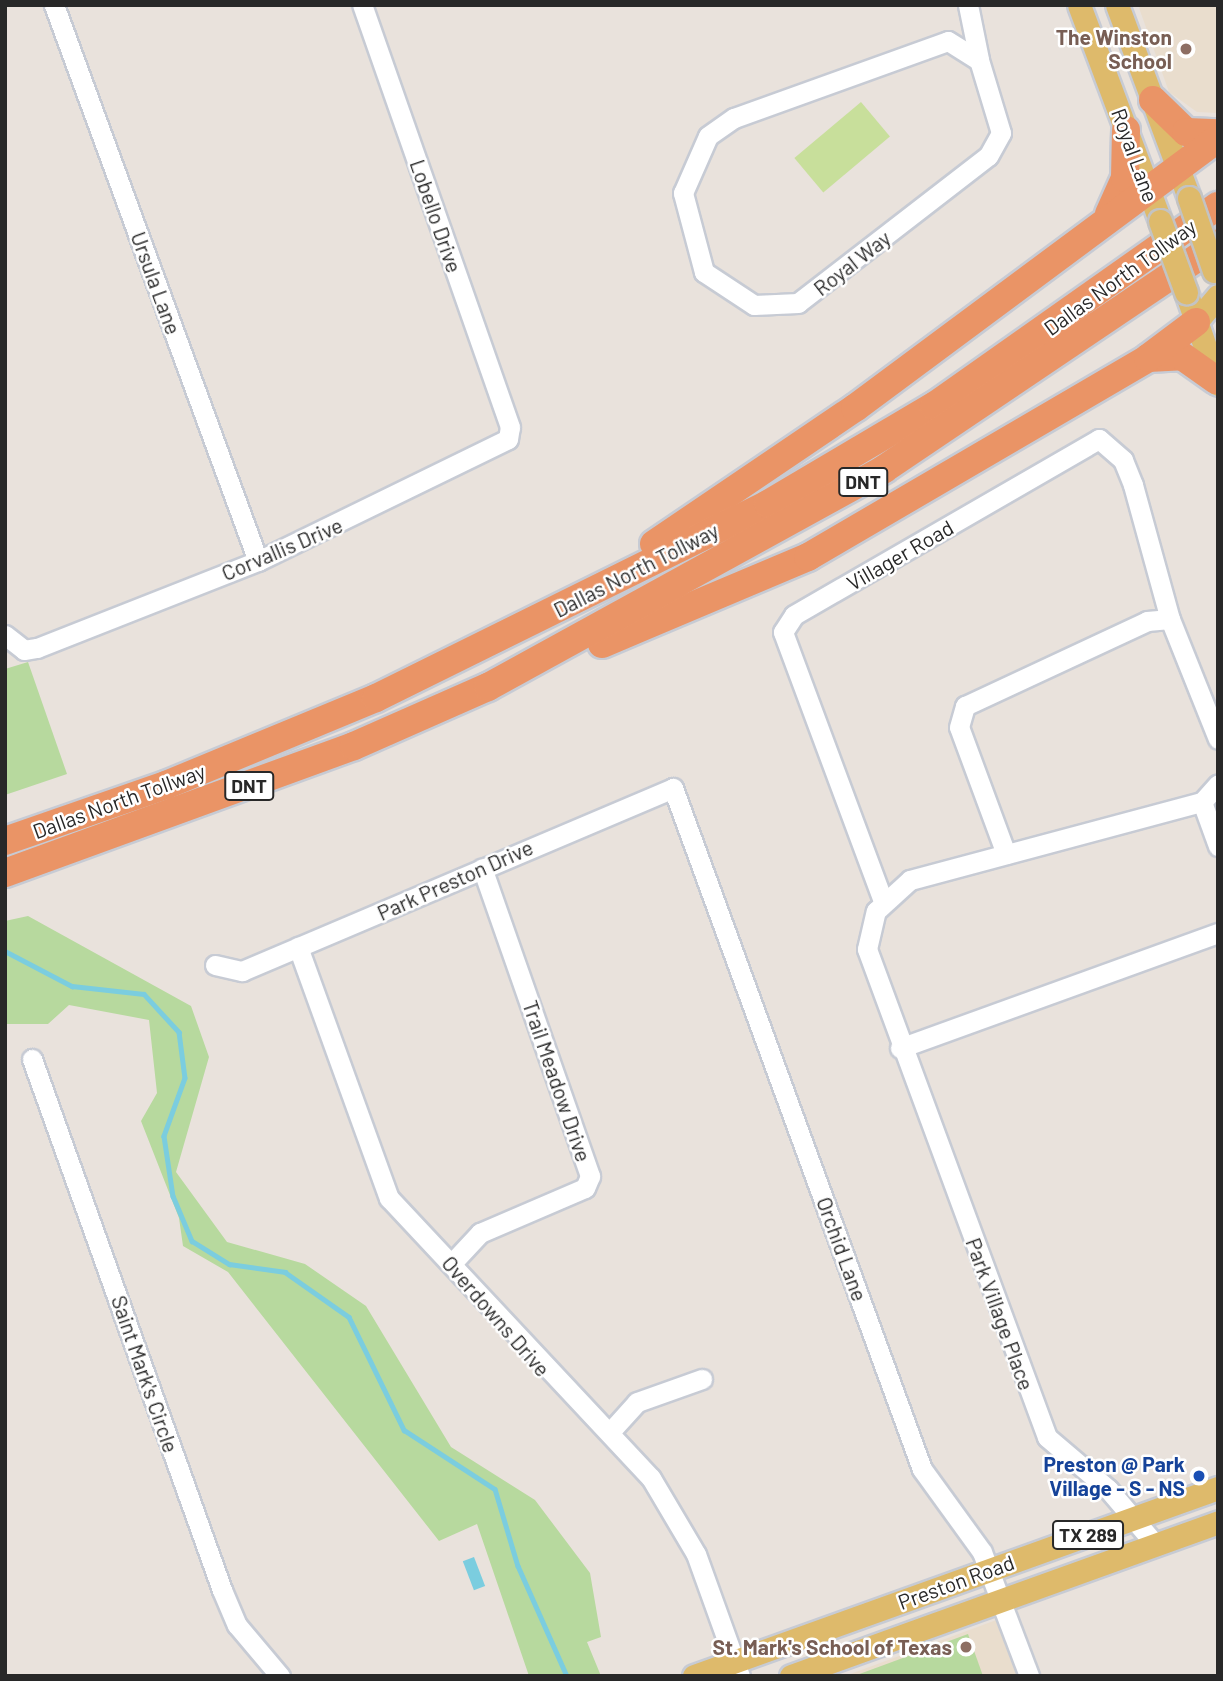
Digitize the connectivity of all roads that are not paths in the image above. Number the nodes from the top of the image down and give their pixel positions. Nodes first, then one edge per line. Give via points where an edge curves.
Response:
1 (54, 5) edge
2 (362, 5) edge
3 (968, 5) edge
4 (1079, 5) edge
5 (1117, 5) edge
6 (979, 60) junction
7 (1153, 100) junction
8 (1126, 130) junction
9 (1218, 133) edge
10 (1218, 138) edge
11 (1178, 166) junction
12 (1147, 188) junction
13 (1218, 206) edge
14 (1104, 221) junction
15 (1218, 244) edge
16 (1216, 276) edge
17 (1218, 296) edge
18 (1196, 322) junction
19 (1148, 358) junction
20 (1217, 382) edge
21 (510, 427) joint
22 (258, 561) junction
23 (579, 600) junction
24 (1170, 620) junction
25 (5, 635) edge
26 (488, 687) junction
27 (1217, 732) edge
28 (1218, 784) edge
29 (1202, 802) junction
30 (683, 807) joint
31 (5, 841) edge
32 (1218, 846) edge
33 (1006, 854) junction
34 (482, 867) junction
35 (5, 873) edge
36 (883, 901) junction
37 (1218, 933) edge
38 (298, 947) junction
39 (215, 965) dead end
40 (900, 1048) junction
41 (32, 1059) dead end
42 (453, 1262) junction
43 (702, 1379) dead end
44 (610, 1432) junction
45 (1218, 1488) edge
46 (1135, 1518) junction
47 (1218, 1522) edge
48 (1155, 1544) junction
49 (990, 1570) junction
50 (1002, 1600) junction
51 (738, 1668) edge
52 (280, 1676) edge
53 (694, 1676) edge
54 (754, 1676) edge
55 (791, 1676) edge
56 (1029, 1676) edge

1 - 22 street, Ursula Lane
2 - 21 street, Lobello Drive
3 - 6 street, Royal Way
4 - 8 main road, Royal Lane
5 - 7 main road, Royal Lane
6 - 6 street, Royal Way via 948,41 932,44 734,118 708,136 683,193 704,272 754,306 798,303 815,293 999,144 1000,119
7 - 9 highway via 1186,132
7 - 11 main road, Royal Lane
8 - 12 main road, Royal Lane
8 - 14 highway via 1125,178
10 - 11 highway
11 - 12 highway
11 - 16 main road, Royal Lane, bridge
12 - 14 highway
12 - 18 main road, Royal Lane, bridge
13 - 23 highway, Dallas North Tollway / DNT via 934,406 768,504
14 - 23 highway via 855,408 610,572
15 - 26 highway, Dallas North Tollway / DNT via 884,470
17 - 18 main road
18 - 19 highway
18 - 20 main road, Royal Lane
19 - 20 highway via 1182,356
19 - 26 highway via 808,556 704,605
21 - 22 street, Corvallis Drive via 502,447
22 - 25 street, Corvallis Drive via 37,648 24,650
23 - 31 highway, Dallas North Tollway / DNT via 271,744
24 - 27 street, Villager Road
24 - 33 street via 1147,621 965,706 959,727
24 - 36 street, Villager Road via 1133,485 1123,460 1099,439 794,615 785,642
26 - 35 highway, Dallas North Tollway / DNT via 354,746
28 - 29 street
29 - 32 street
29 - 33 street
30 - 34 street, Park Preston Drive via 673,788
30 - 49 street, Orchid Lane via 922,1469 974,1537
33 - 36 street via 910,880
34 - 38 street, Park Preston Drive
34 - 42 street, Trail Meadow Drive via 590,1176 585,1188 480,1233
36 - 40 street, Park Village Place via 867,949
37 - 40 street
38 - 39 street, Park Preston Drive via 242,971
38 - 42 street, Overdowns Drive via 389,1198 405,1222
40 - 46 street, Park Village Place via 1047,1437
41 - 52 street, Saint Mark's Circle via 222,1590 237,1625
42 - 44 street, Overdowns Drive via 536,1363
43 - 44 street via 637,1402
44 - 51 street, Overdowns Drive via 650,1478 687,1536
45 - 46 main road, Preston Road / TX 289
46 - 48 street, Park Village Place
46 - 49 main road, Preston Road / TX 289
47 - 48 main road, Preston Road / TX 289
48 - 50 main road, Preston Road / TX 289
49 - 50 street, Orchid Lane
49 - 51 main road, Preston Road / TX 289
50 - 55 main road, Preston Road / TX 289
50 - 56 street, Orchid Lane
51 - 53 main road, Preston Road / TX 289
51 - 54 street, Overdowns Drive

